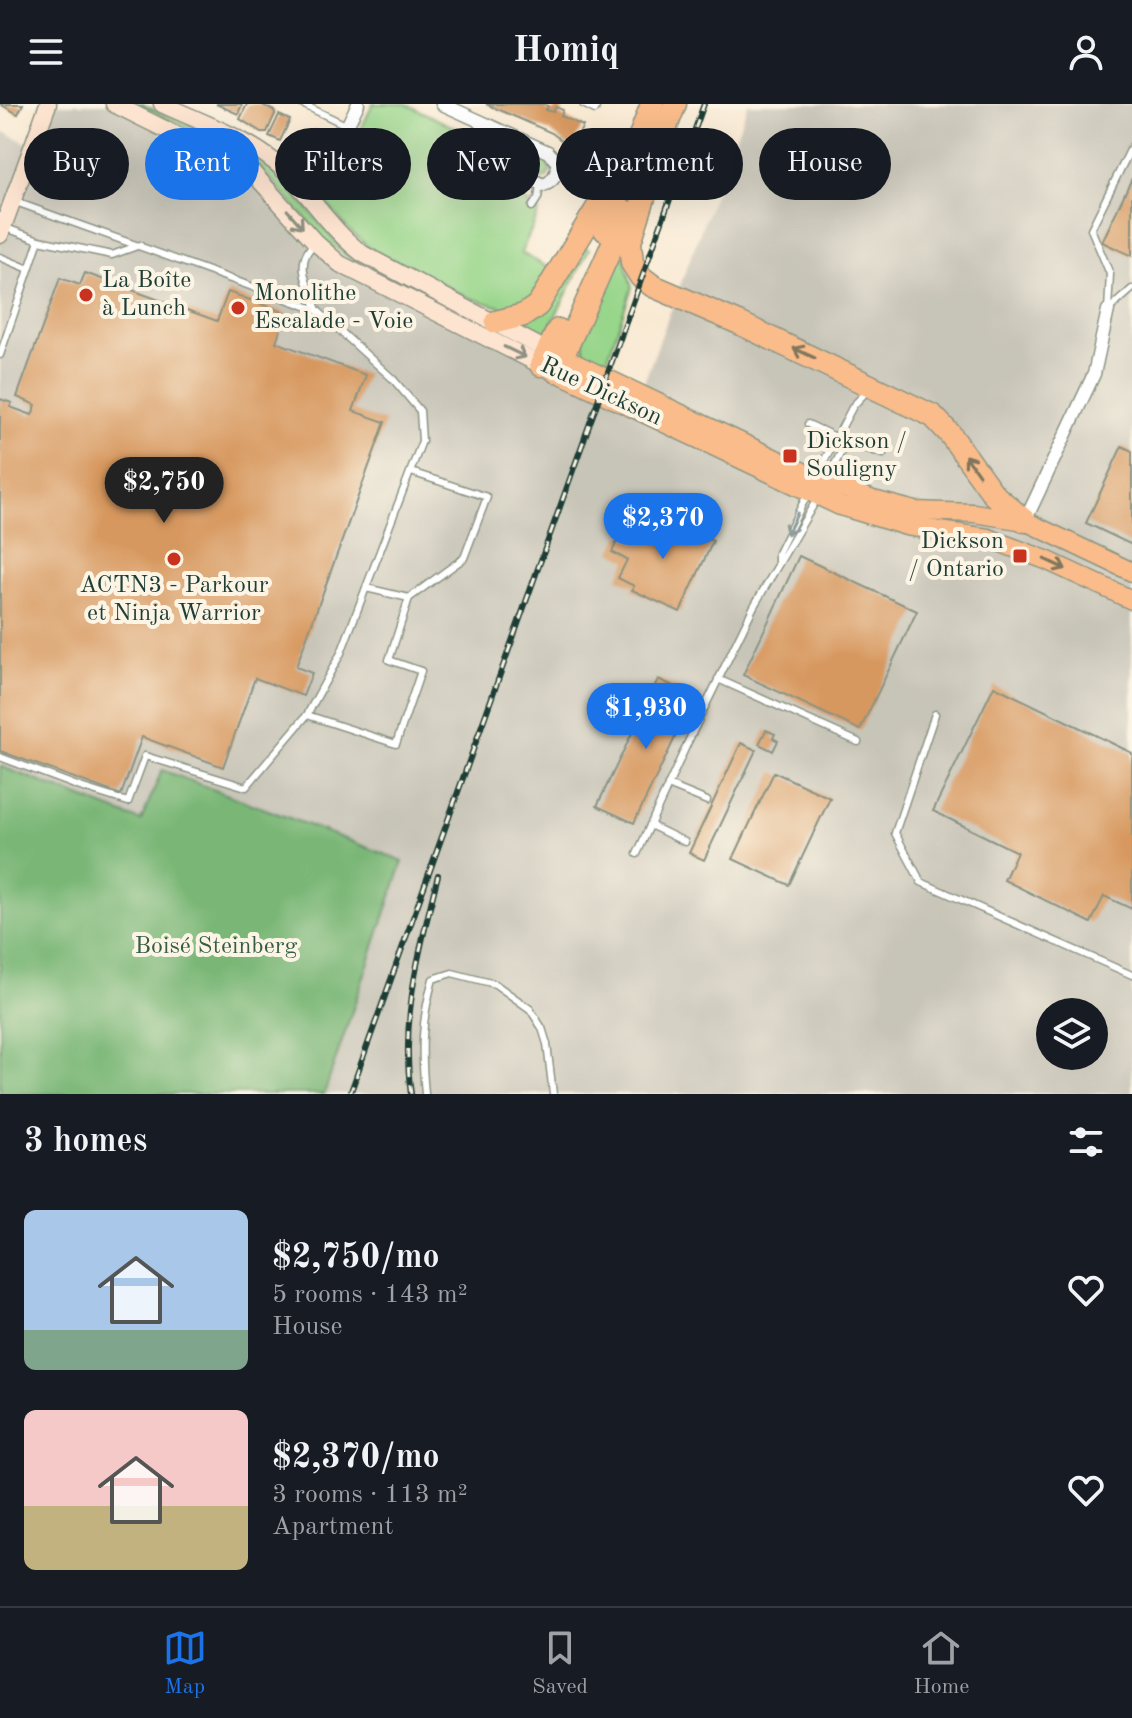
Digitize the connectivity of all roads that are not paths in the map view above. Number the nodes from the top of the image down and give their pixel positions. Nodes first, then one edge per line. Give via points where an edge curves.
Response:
1 (48, 104) edge
2 (114, 104) edge
3 (162, 104) edge
4 (302, 104) edge
5 (358, 104) edge
6 (442, 104) edge
7 (583, 104) edge
8 (597, 104) edge
9 (675, 104) edge
10 (654, 118) edge
11 (478, 121) junction
12 (348, 126) joint
13 (485, 128) edge
14 (494, 128) edge
15 (1132, 146) edge
16 (540, 148) edge
17 (275, 164) edge
18 (540, 184) edge
19 (310, 200) edge
20 (537, 200) edge
21 (13, 201) junction
22 (532, 207) dead end
23 (2, 230) edge
24 (39, 240) junction
25 (316, 243) junction
26 (140, 245) junction
27 (0, 257) edge
28 (29, 269) junction
29 (1132, 289) edge
30 (317, 310) junction
31 (1108, 310) junction
32 (496, 322) junction
33 (3, 337) edge
34 (0, 355) edge
35 (552, 361) junction
36 (874, 386) junction
37 (808, 424) dead end
38 (836, 438) junction
39 (846, 442) junction
40 (883, 454) dead end
41 (411, 472) junction
42 (817, 486) junction
43 (1025, 521) junction
44 (890, 522) junction
45 (778, 563) junction
46 (1132, 572) edge
47 (366, 588) junction
48 (409, 598) junction
49 (1132, 600) edge
50 (718, 679) junction
51 (935, 714) dead end
52 (307, 715) junction
53 (858, 742) dead end
54 (0, 757) edge
55 (668, 785) junction
56 (707, 801) dead end
57 (650, 825) junction
58 (685, 842) dead end
59 (637, 854) dead end
60 (1132, 975) edge
61 (425, 1094) edge
62 (553, 1094) edge

1 - 21 main road
2 -> 25 main road, Rue Dickson via 253,173
3 - 17 main road, Rue Dickson via 254,148
4 - 12 lane
5 - 12 street
6 - 11 street
7 - 8 lane via 595,110
9 - 10 highway
10 - 32 highway via 542,299 528,313
10 - 35 highway
36 -> 10 highway via 641,277 632,263 630,242
11 - 13 street
11 - 14 street
15 - 31 lane via 1091,229 1110,274
16 - 18 street via 557,162 557,173 549,183
19 - 32 main road, Rue Dickson via 363,254
20 - 22 lane
21 - 23 main road
21 - 26 lane
23 - 24 lane
24 - 26 lane via 112,255
24 - 28 lane
25 - 30 lane via 302,268
25 -> 35 main road, Rue Dickson via 365,278
26 - 30 lane
27 - 28 lane
28 - 33 lane
29 - 31 lane
30 - 41 lane via 420,411 422,441
31 - 43 street via 1094,374
32 - 35 main road, Rue Dickson
33 - 34 lane
35 - 42 main road, Rue Dickson
36 - 38 lane via 858,399
43 -> 36 highway via 994,495 933,416
37 - 38 lane
38 - 39 lane
38 - 42 lane
39 - 40 lane
39 - 42 lane
41 - 47 lane
41 - 48 lane via 487,497 464,558
42 - 43 main road, Rue Dickson via 915,511
42 - 44 main road, Rue Dickson via 851,510
42 - 45 lane
42 -> 45 lane via 778,553
43 - 44 main road via 1014,531
43 - 46 main road, Rue Dickson
44 -> 49 main road, Rue Dickson via 988,538
45 - 50 lane
47 - 48 lane
47 - 52 lane via 341,653
48 - 52 lane via 389,660 421,671 396,744
50 - 53 lane
50 - 55 lane
51 - 60 lane via 895,833 921,882
52 - 54 lane via 246,787 145,756 128,802
55 - 56 lane
55 - 57 lane
57 - 58 lane
57 - 59 lane
61 - 62 lane via 420,1045 425,1006 433,979 452,973 495,984 530,1009 547,1044

